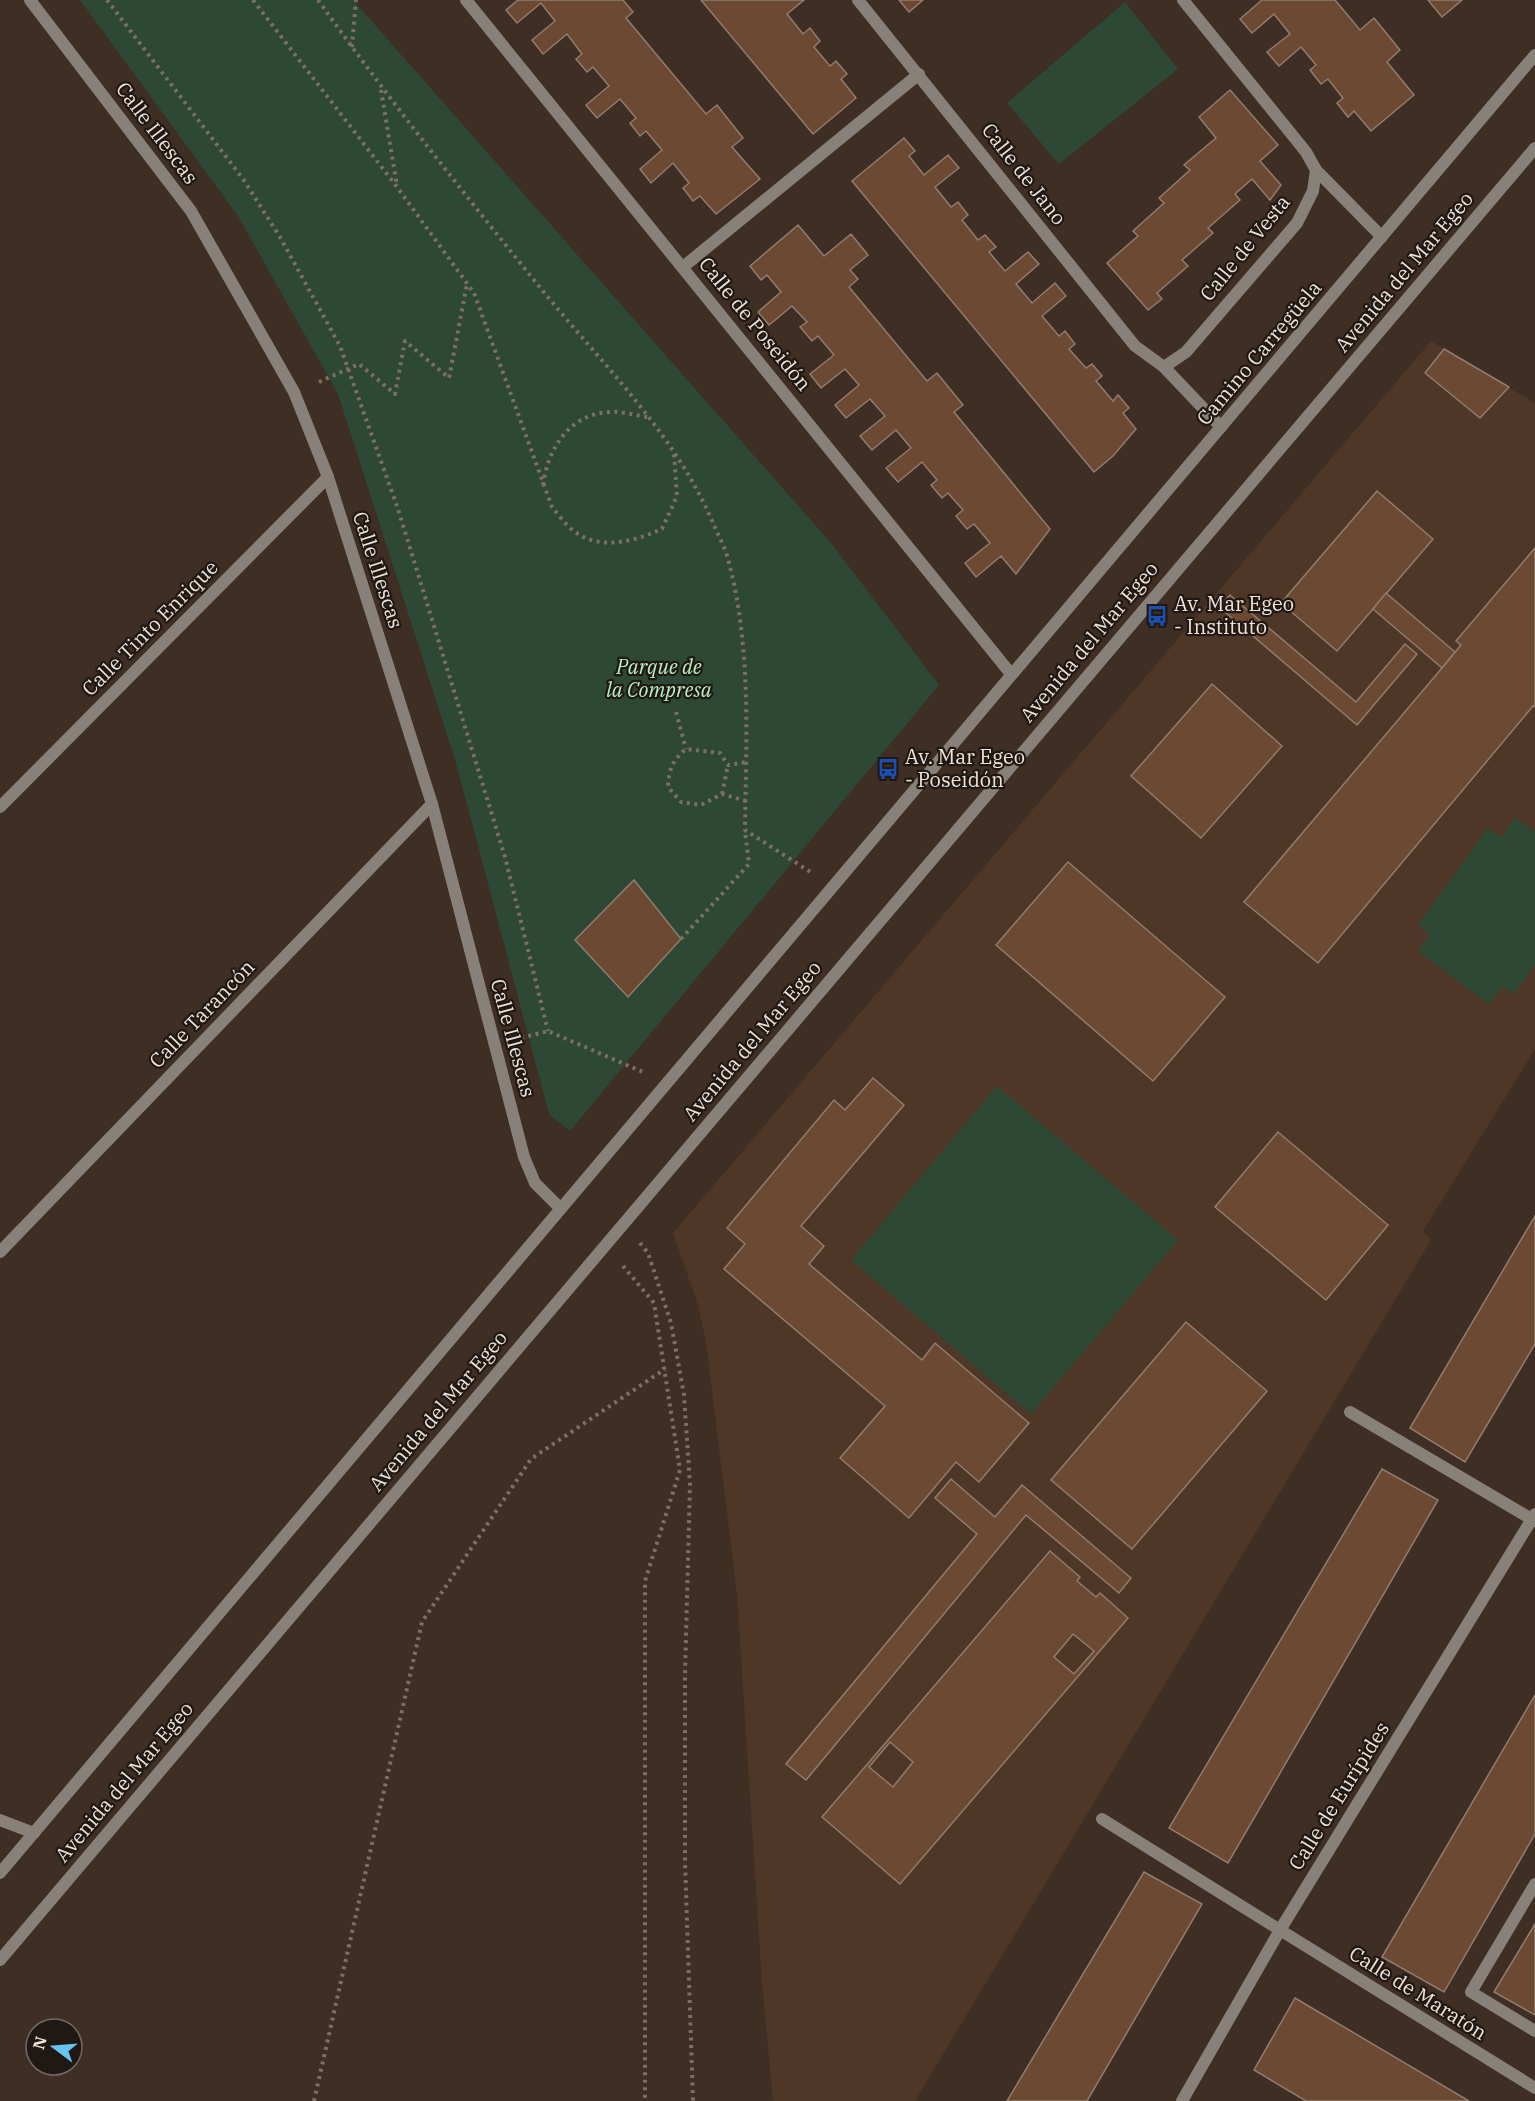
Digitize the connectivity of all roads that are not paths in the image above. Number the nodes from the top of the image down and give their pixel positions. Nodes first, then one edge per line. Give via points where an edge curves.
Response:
1 (30, 0) edge
2 (466, 0) edge
3 (858, 0) edge
4 (1183, 0) edge
5 (1535, 55) edge
6 (919, 74) junction
7 (1535, 148) edge
8 (1316, 170) junction
9 (1382, 237) junction
10 (684, 267) junction
11 (1164, 367) junction
12 (1221, 427) junction
13 (328, 477) junction
14 (1011, 674) junction
15 (432, 804) junction
16 (0, 807) edge
17 (560, 1208) junction
18 (0, 1252) edge
19 (1350, 1412) dead end
20 (1534, 1518) edge
21 (1102, 1818) dead end
22 (0, 1820) edge
23 (34, 1833) junction
24 (0, 1873) edge
25 (1535, 1884) edge
26 (1280, 1930) junction
27 (0, 1960) edge
28 (1535, 2031) edge
29 (1535, 2088) edge
30 (1182, 2101) edge

1 - 13 street, Calle Illescas via 191,211 294,392
2 - 10 street, Calle de Poseidón
3 - 6 street, Calle de Jano
4 - 8 street via 1306,152
5 - 9 street, Camino Carregüela
6 - 10 street
6 - 11 street, Calle de Jano via 1135,346
7 - 27 street, Avenida del Mar Egeo
8 - 9 street
8 - 11 street, Calle de Vesta via 1313,191 1297,223 1186,352
9 - 12 street, Camino Carregüela
10 - 14 street, Calle de Poseidón
11 - 12 street, Calle de Jano
12 - 14 street, Camino Carregüela
13 - 15 street, Calle Illescas
13 - 16 street, Calle Tinto Enrique
14 - 17 street, Avenida del Mar Egeo
15 - 17 street, Calle Illescas via 524,1157 535,1183
15 - 18 street, Calle Tarancón
17 - 23 street, Avenida del Mar Egeo
19 - 20 street
20 - 26 street, Calle de Eurípides
21 - 26 street, Calle de Maratón
22 - 23 street
23 - 24 street, Avenida del Mar Egeo
25 - 28 street via 1471,1992
26 - 29 street, Calle de Maratón
26 - 30 street, Calle de Eurípides

